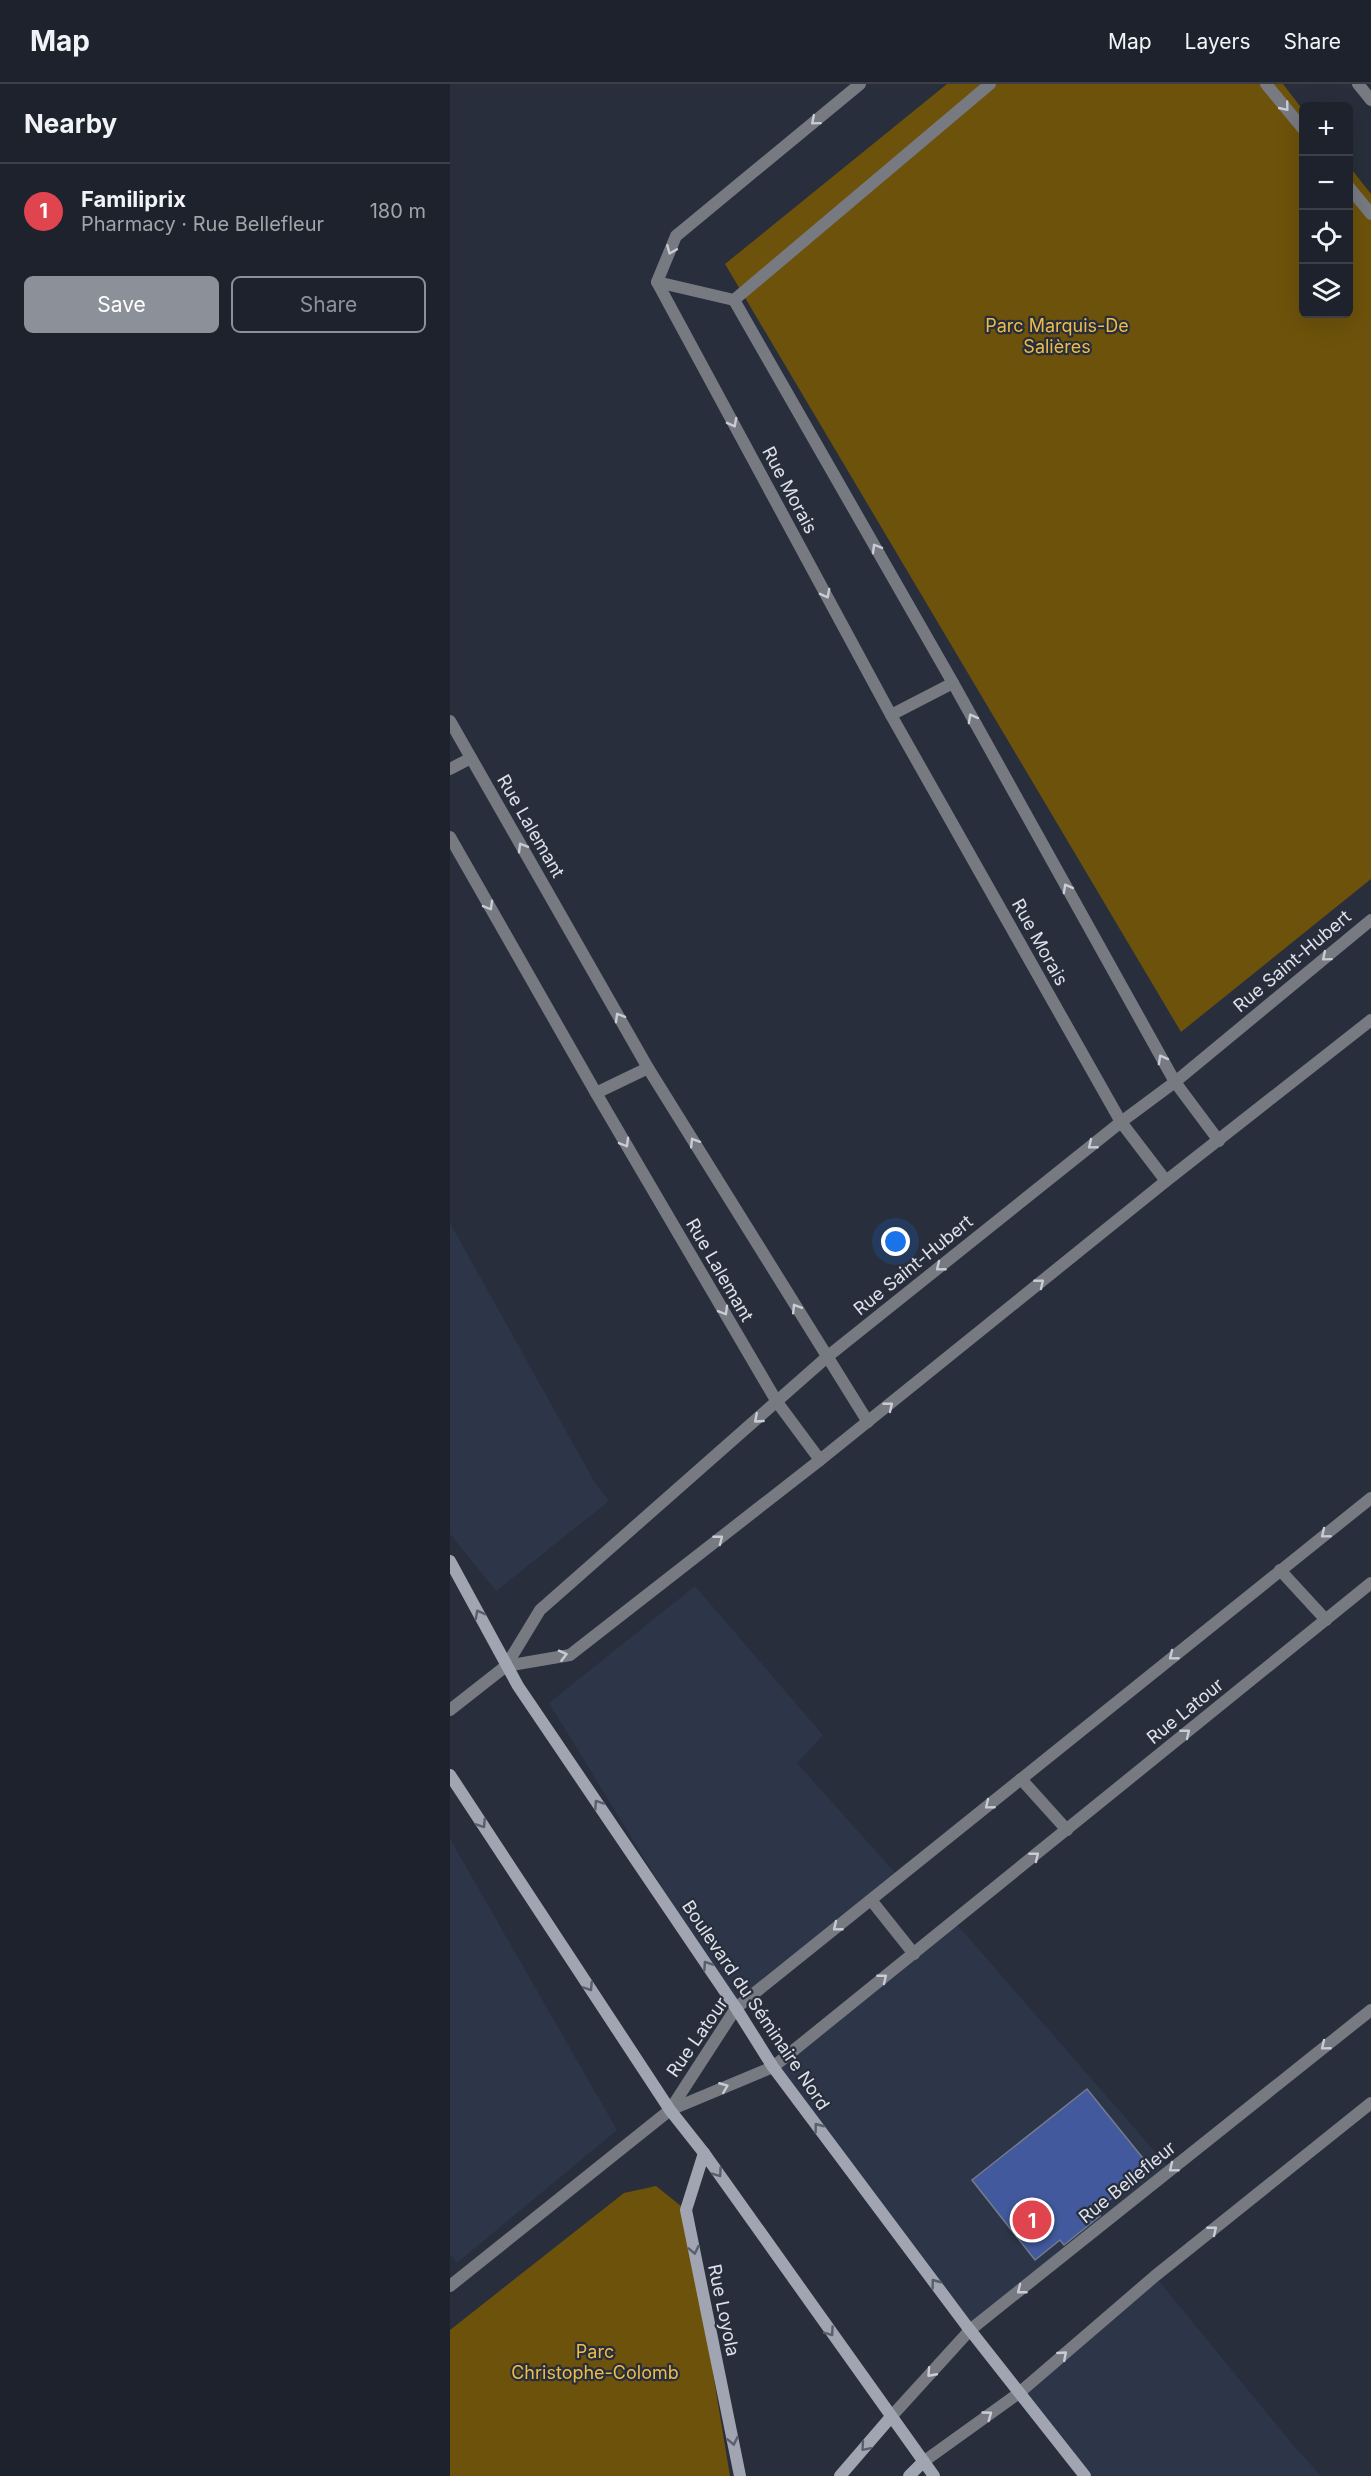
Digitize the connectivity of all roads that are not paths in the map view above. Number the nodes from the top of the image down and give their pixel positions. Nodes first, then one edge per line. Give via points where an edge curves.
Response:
1 (860, 84) edge
2 (990, 84) edge
3 (1266, 84) edge
4 (1358, 84) edge
5 (1371, 100) edge
6 (1299, 124) edge
7 (1353, 192) edge
8 (1371, 214) edge
9 (657, 282) junction
10 (734, 300) junction
11 (952, 683) junction
12 (891, 715) junction
13 (450, 721) edge
14 (471, 758) junction
15 (450, 770) edge
16 (450, 837) edge
17 (1371, 920) edge
18 (1371, 1020) edge
19 (648, 1068) junction
20 (1175, 1082) junction
21 (596, 1093) junction
22 (1121, 1122) junction
23 (1220, 1141) junction
24 (1166, 1181) junction
25 (827, 1357) junction
26 (777, 1402) junction
27 (868, 1422) junction
28 (820, 1460) junction
29 (1371, 1498) edge
30 (450, 1561) edge
31 (1280, 1570) junction
32 (1371, 1584) edge
33 (1326, 1620) junction
34 (506, 1666) junction
35 (450, 1710) edge
36 (450, 1775) edge
37 (1021, 1779) junction
38 (1067, 1830) junction
39 (871, 1900) junction
40 (914, 1954) junction
41 (736, 2008) junction
42 (1371, 2010) edge
43 (772, 2067) junction
44 (1371, 2103) edge
45 (670, 2110) junction
46 (704, 2153) junction
47 (450, 2286) edge
48 (970, 2330) junction
49 (1018, 2393) junction
50 (890, 2418) junction
51 (923, 2462) junction
52 (740, 2476) edge
53 (840, 2476) edge
54 (909, 2476) edge
55 (934, 2476) edge
56 (1085, 2476) edge

1 -> 9 street via 676,236
2 - 10 street
3 -> 6 street
4 - 5 street
7 - 8 street
9 - 10 street
9 -> 12 street, Rue Morais
11 -> 10 street
11 - 12 street
20 -> 11 street
12 - 22 street, Rue Morais
13 - 14 street, Rue Lalemant
14 - 15 street
19 -> 14 street, Rue Lalemant
16 -> 21 street, Rue Lalemant
17 -> 20 street, Rue Saint-Hubert
18 - 23 street, Rue Saint-Hubert
19 - 21 street
25 -> 19 street, Rue Lalemant
20 - 22 street, Rue Saint-Hubert
20 - 23 street
21 -> 26 street, Rue Lalemant
22 - 24 street, Rue Morais
22 -> 25 street, Rue Saint-Hubert
23 - 24 street, Rue Saint-Hubert
27 -> 24 street, Rue Saint-Hubert
25 - 26 street, Rue Saint-Hubert
25 - 27 street, Rue Lalemant
26 - 28 street, Rue Lalemant
26 -> 34 street, Rue Saint-Hubert via 540,1610
27 - 28 street, Rue Saint-Hubert
34 -> 28 street, Rue Saint-Hubert via 570,1655
29 -> 31 street, Rue Latour
34 -> 30 main road, Boulevard du Séminaire Nord
31 - 33 street
31 -> 37 street, Rue Latour
32 - 33 street, Rue Latour
38 -> 33 street, Rue Latour
34 - 35 street, Rue Saint-Hubert
41 -> 34 main road, Boulevard du Séminaire Nord
36 -> 45 main road
37 - 38 street
37 -> 39 street, Rue Latour
40 -> 38 street, Rue Latour
39 - 40 street
39 -> 41 street, Rue Latour
43 -> 40 street, Rue Latour
41 - 43 main road, Boulevard du Séminaire Nord
41 - 45 street, Rue Latour
42 -> 48 street, Rue Bellefleur
45 -> 43 street, Rue Latour
48 -> 43 main road, Boulevard du Séminaire Nord
49 -> 44 street via 1155,2276
45 - 46 main road
45 - 47 street, Rue Latour
46 -> 50 main road
46 -> 52 main road, Rue Loyola via 686,2210
48 - 49 main road, Boulevard du Séminaire Nord
48 -> 50 street, Rue Bellefleur
51 -> 49 street
49 - 56 main road, Boulevard du Séminaire Nord
50 - 51 main road
50 -> 53 main road
51 - 54 main road
51 - 55 main road

